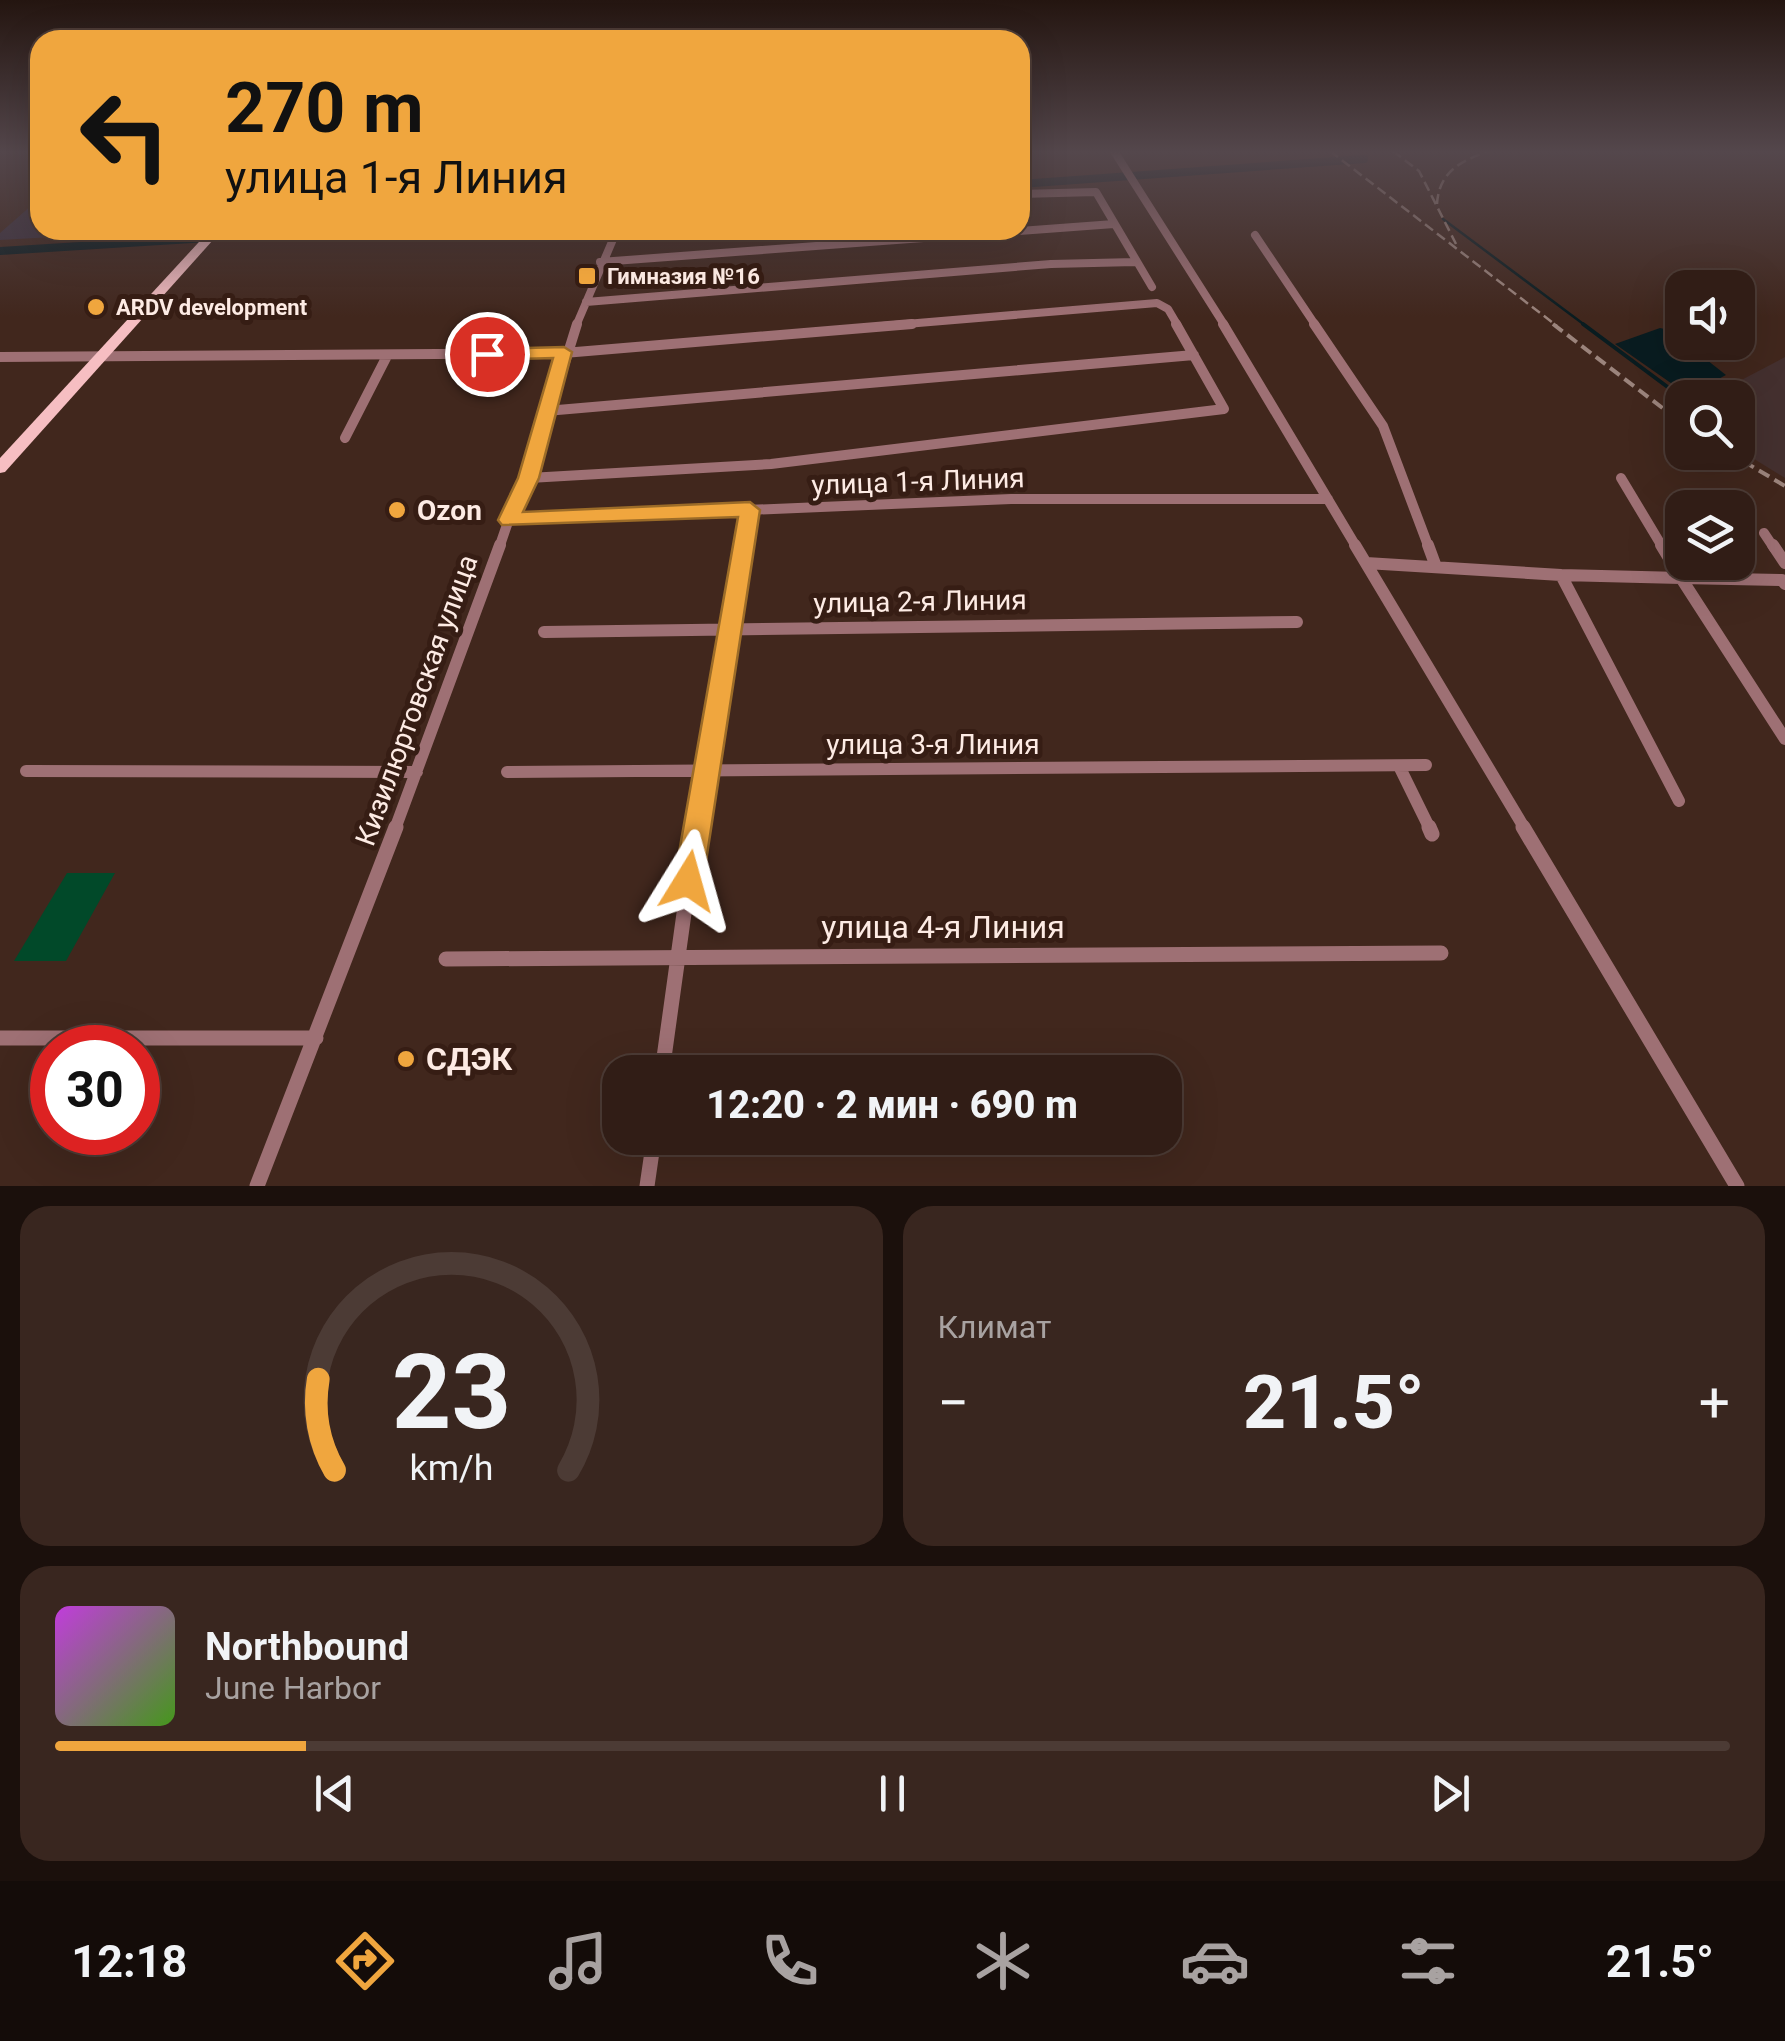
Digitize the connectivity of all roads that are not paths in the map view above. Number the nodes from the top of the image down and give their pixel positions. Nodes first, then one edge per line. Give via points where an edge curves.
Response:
1 (1103, 206) edge
2 (1149, 206) edge
3 (1114, 224) junction
4 (1030, 230) edge
5 (1255, 235) dead end
6 (202, 240) edge
7 (612, 240) edge
8 (898, 240) edge
9 (600, 262) junction
10 (1135, 262) junction
11 (1152, 287) dead end
12 (586, 302) junction
13 (564, 352) junction
14 (1194, 354) junction
15 (386, 356) junction
16 (0, 357) edge
17 (92, 358) junction
18 (546, 411) junction
19 (345, 438) dead end
20 (0, 451) edge
21 (0, 468) edge
22 (528, 478) junction
23 (1621, 478) dead end
24 (1328, 499) junction
25 (750, 510) junction
26 (509, 520) junction
27 (1764, 533) dead end
28 (1665, 553) edge
29 (1785, 563) edge
30 (1366, 564) junction
31 (1435, 564) junction
32 (1560, 575) junction
33 (1665, 578) edge
34 (1755, 579) edge
35 (1784, 579) edge
36 (1681, 580) edge
37 (1297, 622) dead end
38 (729, 628) junction
39 (544, 632) dead end
40 (1785, 739) edge
41 (1426, 765) dead end
42 (1400, 766) junction
43 (704, 770) junction
44 (26, 771) dead end
45 (417, 772) junction
46 (507, 772) dead end
47 (1679, 801) dead end
48 (1432, 834) dead end
49 (1440, 953) dead end
50 (678, 955) junction
51 (446, 959) dead end
52 (0, 1038) edge
53 (316, 1038) junction
54 (664, 1055) edge
55 (652, 1155) edge
56 (256, 1186) edge
57 (647, 1186) edge
58 (1737, 1186) edge

1 - 3 street
2 - 24 street
3 - 4 street
3 - 10 street
5 - 31 street via 1383,426
6 - 17 main road
7 - 9 street, Кизилюртовская улица
8 - 9 street
9 - 12 street, Кизилюртовская улица
10 - 11 street
10 - 12 street
12 - 13 street, Кизилюртовская улица
13 - 14 street via 1149,303 1168,309
13 - 15 street
13 - 18 street, Кизилюртовская улица
14 - 18 street
14 - 22 street via 1224,410 771,464
15 - 17 street
15 - 19 street
16 - 17 street
17 - 20 main road
17 - 21 main road
18 - 22 street, Кизилюртовская улица
22 - 26 street, Кизилюртовская улица
23 - 28 street
24 - 25 street, улица 1-я Линия via 1011,499
24 - 30 street
25 - 26 street, улица 1-я Линия
25 - 38 street
26 - 45 street, Кизилюртовская улица
27 - 29 street
30 - 31 street
30 - 58 street
31 - 32 street
32 - 33 street
32 - 47 street
34 - 35 street
36 - 40 street
37 - 38 street, улица 2-я Линия
38 - 39 street, улица 2-я Линия
38 - 43 street
41 - 42 street, улица 3-я Линия
42 - 43 street, улица 3-я Линия
42 - 48 street
43 - 46 street, улица 3-я Линия
43 - 50 street
44 - 45 street
45 - 53 street, Кизилюртовская улица
49 - 50 street, улица 4-я Линия
50 - 51 street, улица 4-я Линия
50 - 54 street
52 - 53 street
53 - 56 street, Кизилюртовская улица
55 - 57 street

